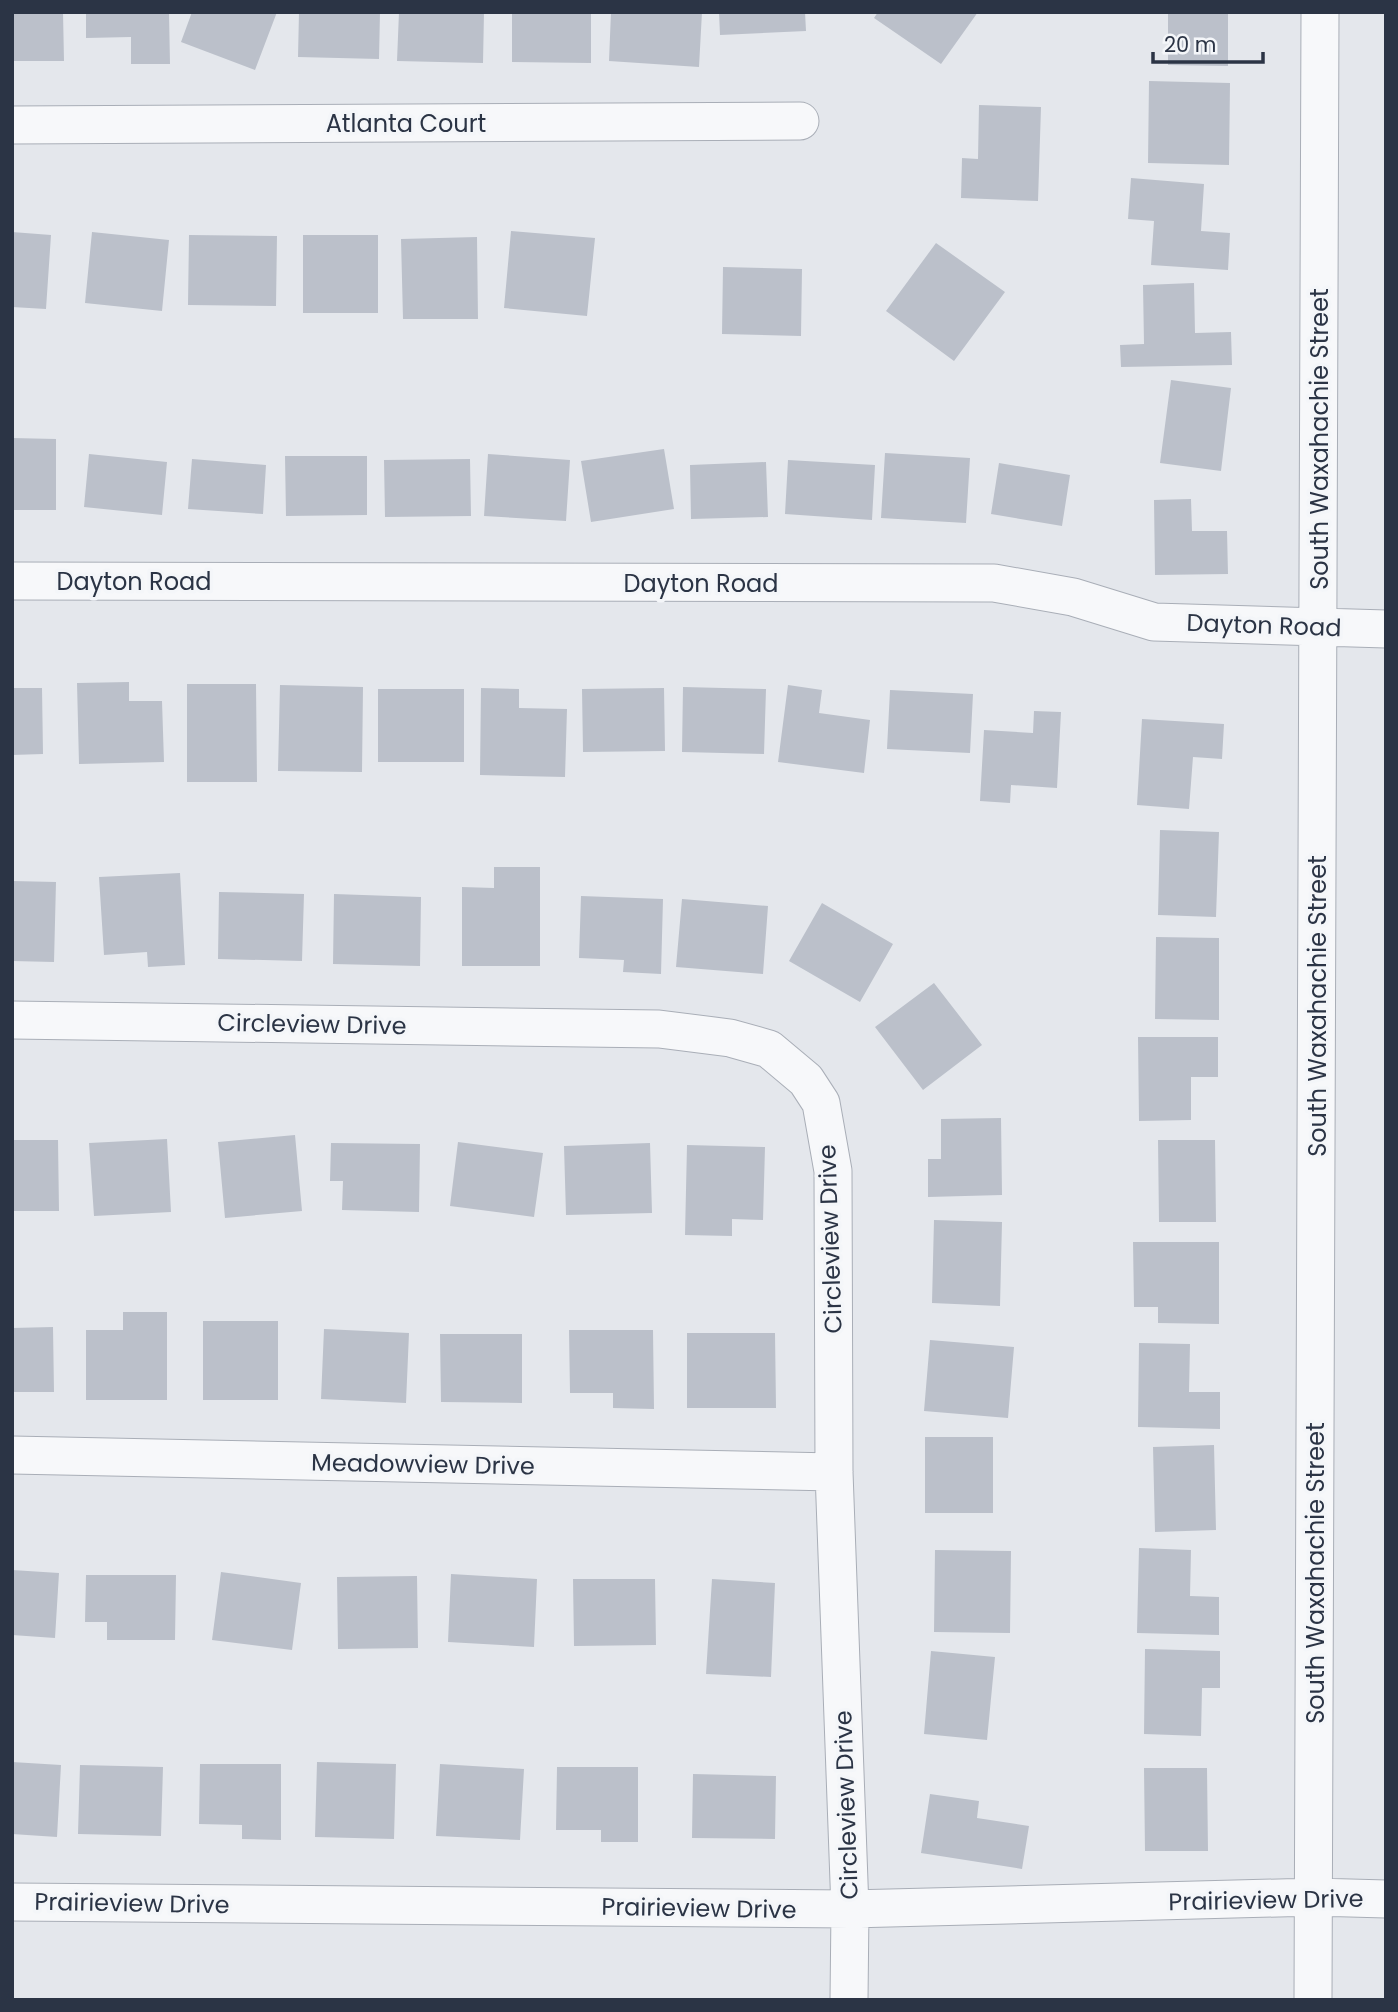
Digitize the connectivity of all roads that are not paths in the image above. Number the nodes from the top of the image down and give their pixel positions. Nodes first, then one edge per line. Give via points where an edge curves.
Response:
1 (1320, 12) edge
2 (800, 121) dead end
3 (12, 125) edge
4 (12, 581) edge
5 (1318, 626) junction
6 (1386, 629) edge
7 (12, 1020) edge
8 (12, 1455) edge
9 (834, 1472) junction
10 (1314, 1898) junction
11 (1386, 1899) edge
12 (12, 1902) edge
13 (850, 1909) junction
14 (849, 2000) edge
15 (1313, 2000) edge

1 - 5 street, South Waxahachie Street
2 - 3 street, Atlanta Court
4 - 5 street, Dayton Road via 994,583 1073,597 1154,622
5 - 6 street, Dayton Road
5 - 10 street, South Waxahachie Street
7 - 9 street, Circleview Drive via 659,1029 730,1038 769,1049 806,1080 821,1103 833,1171
8 - 9 street, Meadowview Drive
9 - 13 street, Circleview Drive
10 - 11 street, Prairieview Drive
10 - 13 street, Prairieview Drive
10 - 15 street, South Waxahachie Street
12 - 13 street, Prairieview Drive
13 - 14 street, Circleview Drive

